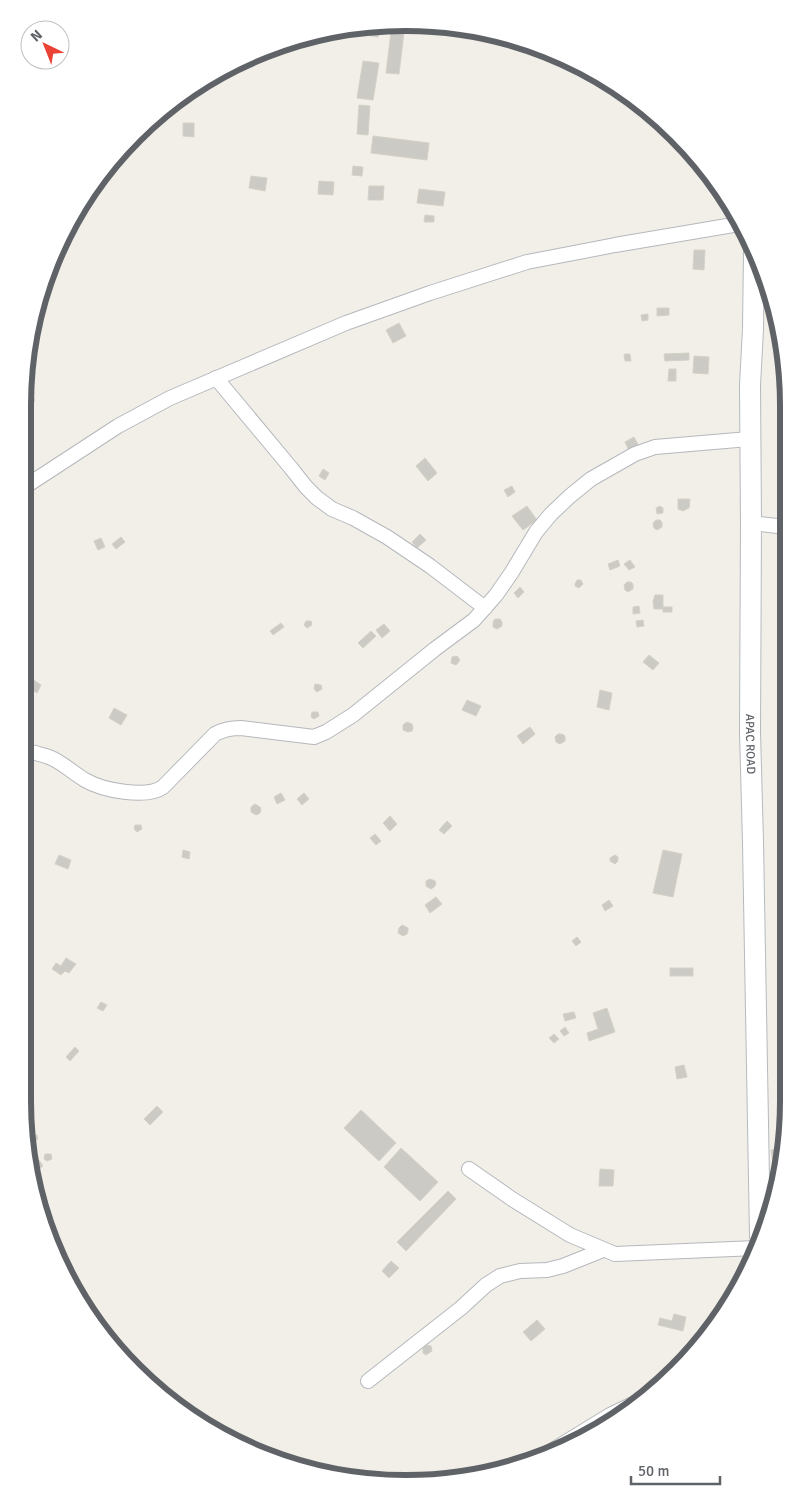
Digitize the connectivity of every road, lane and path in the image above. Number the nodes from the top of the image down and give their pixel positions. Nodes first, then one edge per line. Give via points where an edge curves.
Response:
1 (734, 225) edge
2 (754, 269) edge
3 (216, 378) junction
4 (750, 439) junction
5 (31, 483) edge
6 (751, 522) junction
7 (780, 526) edge
8 (485, 608) junction
9 (31, 752) edge
10 (469, 1169) dead end
11 (760, 1222) edge
12 (749, 1248) edge
13 (603, 1250) junction
14 (368, 1381) dead end

1 - 3 street via 527,262 346,323
2 - 4 main road, APAC ROAD
3 - 5 street via 118,426
3 - 8 street via 321,501 387,537
4 - 6 main road, APAC ROAD
4 - 8 street via 655,447 635,454 591,479 551,514 536,532
6 - 7 street
6 - 11 main road, APAC ROAD via 750,732
8 - 9 street via 354,715 326,732 314,737 241,728 222,730 158,791 113,790 87,781 48,756
10 - 13 street via 570,1235
12 - 13 street via 615,1254
13 - 14 street via 563,1266 500,1276

